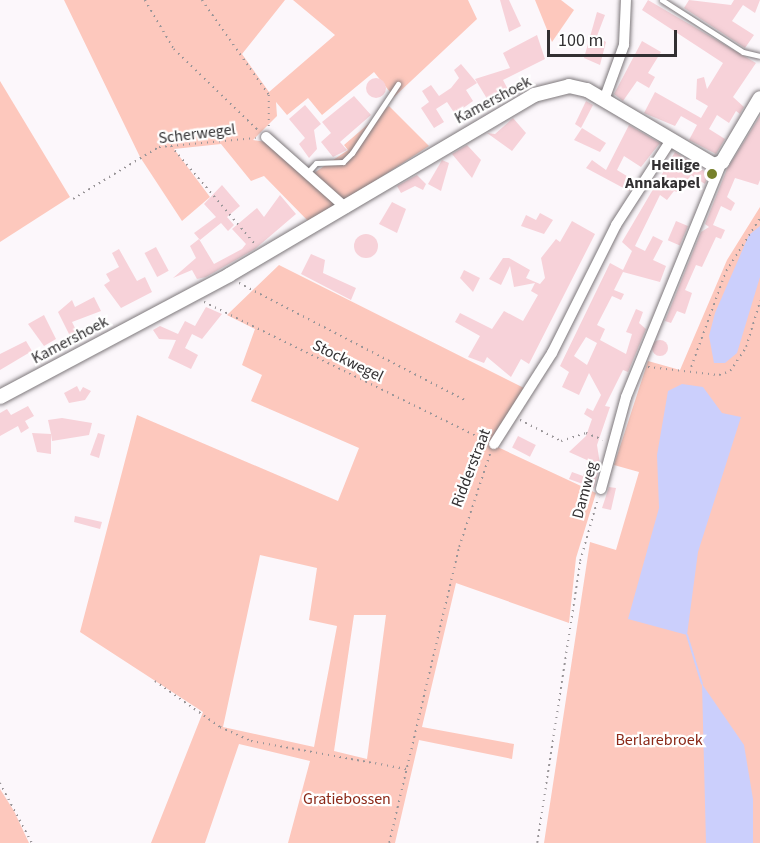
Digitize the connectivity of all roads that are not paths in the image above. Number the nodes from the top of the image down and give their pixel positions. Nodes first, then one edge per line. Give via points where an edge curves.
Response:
1 (626, 0) edge
2 (662, 0) edge
3 (760, 56) edge
4 (398, 84) dead end
5 (760, 98) edge
6 (604, 100) junction
7 (266, 137) road end
8 (670, 140) junction
9 (722, 162) junction
10 (307, 173) junction
11 (346, 208) junction
12 (0, 397) edge
13 (494, 444) road end
14 (601, 489) road end

1 - 6 street via 624,45
2 - 3 lane via 743,52
4 - 10 lane via 343,162 316,163
5 - 9 street
6 - 8 street, Kamershoek
6 - 11 street, Kamershoek via 569,86 534,95
7 - 10 street
8 - 9 street, Kamershoek via 711,165
8 - 13 street, Ridderstraat via 616,225 552,353
9 - 14 street, Damweg via 640,364
10 - 11 street
11 - 12 street, Kamershoek

